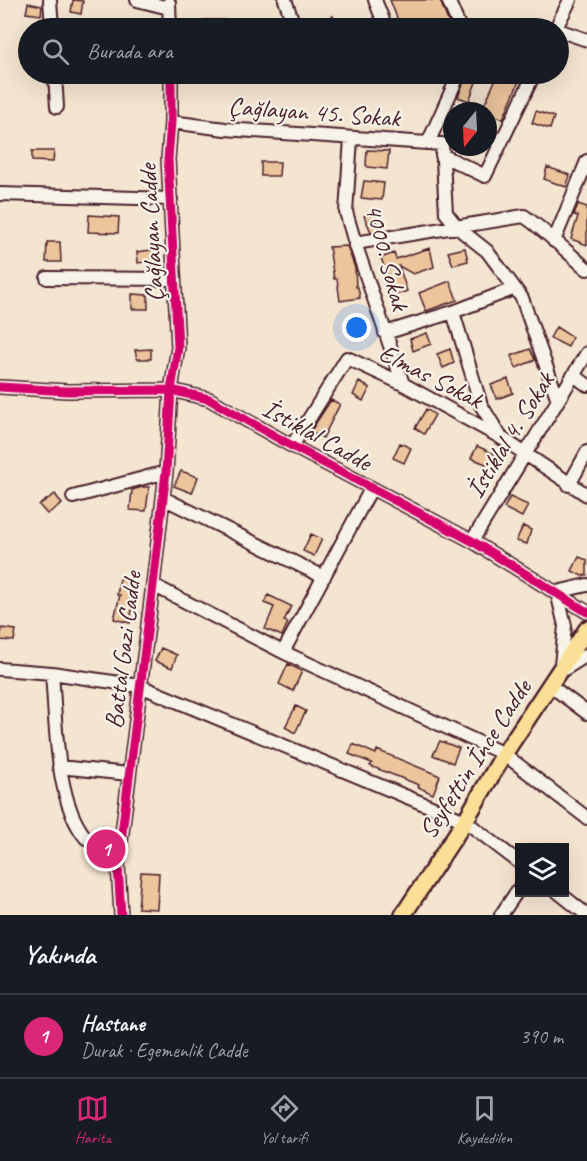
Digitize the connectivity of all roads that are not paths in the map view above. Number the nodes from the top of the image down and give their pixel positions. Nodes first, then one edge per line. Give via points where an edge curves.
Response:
1 (50, 0) edge
2 (137, 0) edge
3 (285, 0) edge
4 (375, 0) edge
5 (448, 0) edge
6 (570, 0) edge
7 (169, 4) edge
8 (51, 18) edge
9 (291, 18) edge
10 (382, 18) edge
11 (456, 18) edge
12 (562, 18) edge
13 (569, 33) edge
14 (587, 40) edge
15 (56, 84) edge
16 (171, 84) edge
17 (455, 84) edge
18 (529, 84) edge
19 (57, 107) dead end
20 (171, 122) junction
21 (351, 138) junction
22 (428, 143) junction
23 (442, 155) junction
24 (587, 161) edge
25 (0, 194) edge
26 (171, 199) junction
27 (458, 228) junction
28 (554, 241) junction
29 (355, 243) junction
30 (587, 269) edge
31 (47, 278) dead end
32 (174, 279) junction
33 (513, 289) junction
34 (453, 312) junction
35 (385, 333) junction
36 (587, 354) edge
37 (574, 375) junction
38 (403, 384) junction
39 (587, 385) edge
40 (0, 387) edge
41 (171, 390) junction
42 (558, 400) junction
43 (501, 437) junction
44 (292, 446) junction
45 (587, 452) edge
46 (525, 454) junction
47 (166, 472) junction
48 (569, 484) junction
49 (372, 489) junction
50 (587, 495) edge
51 (73, 497) dead end
52 (163, 498) junction
53 (472, 541) junction
54 (324, 578) junction
55 (153, 585) junction
56 (587, 585) edge
57 (556, 592) junction
58 (587, 612) edge
59 (587, 629) edge
60 (283, 652) junction
61 (587, 655) edge
62 (0, 669) edge
63 (560, 672) junction
64 (52, 673) junction
65 (550, 686) junction
66 (140, 687) junction
67 (587, 713) edge
68 (504, 754) junction
69 (59, 767) junction
70 (129, 774) junction
71 (587, 818) edge
72 (465, 821) junction
73 (120, 844) junction
74 (515, 860) edge
75 (515, 893) edge
76 (564, 897) edge
77 (121, 915) edge
78 (403, 915) edge
79 (501, 915) edge
80 (587, 915) edge

1 - 8 street
2 - 7 street
3 - 9 street
4 - 10 street
5 - 11 street
6 - 12 street
13 - 14 street
15 - 19 street
16 - 20 street, Çağlayan Cadde
17 - 22 street
18 - 23 street via 485,176
20 - 21 street, Çağlayan 45. Sokak
20 - 26 street, Çağlayan Cadde
21 - 22 street, Çağlayan 45. Sokak
21 - 29 street, 4000. Sokak via 346,212
22 - 23 street, Çağlayan 45. Sokak via 442,144
23 - 27 street via 446,213
24 - 28 street
25 - 26 street
26 - 32 street, Çağlayan Cadde
27 - 28 street via 524,216
27 - 29 street
27 - 33 street via 487,251
28 - 30 street
29 - 35 street, 4000. Sokak
31 - 32 street
32 - 41 street, Çağlayan Cadde via 178,347
33 - 34 street
33 - 42 street via 522,298
34 - 35 street
34 - 43 street via 481,405
35 - 38 street, 4000. Sokak
36 - 37 street, İstiklal 4. Sokak
37 - 39 street
37 - 42 street, İstiklal 4. Sokak
38 - 43 street, Elmas Sokak
38 - 44 street, Elmas Sokak via 346,358
40 - 41 street, İstiklal Cadde
41 - 44 street, İstiklal Cadde via 209,399
41 - 47 street, Battal Gazi Cadde
42 - 46 street, İstiklal 4. Sokak
43 - 46 street, Elmas Sokak
44 - 49 street, İstiklal Cadde
45 - 48 street
46 - 48 street, Elmas Sokak
46 - 53 street, İstiklal 4. Sokak
47 - 51 street
47 - 52 street, Battal Gazi Cadde
48 - 50 street, Elmas Sokak
49 - 53 street, İstiklal Cadde
49 - 54 street
52 - 54 street
52 - 55 street, Battal Gazi Cadde
53 - 57 street, İstiklal Cadde
54 - 60 street
55 - 60 street
55 - 66 street, Battal Gazi Cadde
56 - 57 street
57 - 58 street, İstiklal Cadde
57 - 63 street via 565,626
59 - 63 main road, Seyfettin İnce Cadde
60 - 68 street
61 - 63 street
62 - 64 street
63 - 65 main road, Seyfettin İnce Cadde
64 - 66 street
64 - 69 street
65 - 67 street
65 - 68 main road, Seyfettin İnce Cadde
66 - 70 street, Battal Gazi Cadde
66 - 72 street
68 - 71 street
68 - 72 main road, Seyfettin İnce Cadde
69 - 70 street
69 - 73 street via 77,827 86,838
70 - 73 street, Battal Gazi Cadde
72 - 74 street
72 - 78 main road, Seyfettin İnce Cadde
73 - 77 street, Battal Gazi Cadde
75 - 79 street
76 - 80 street

